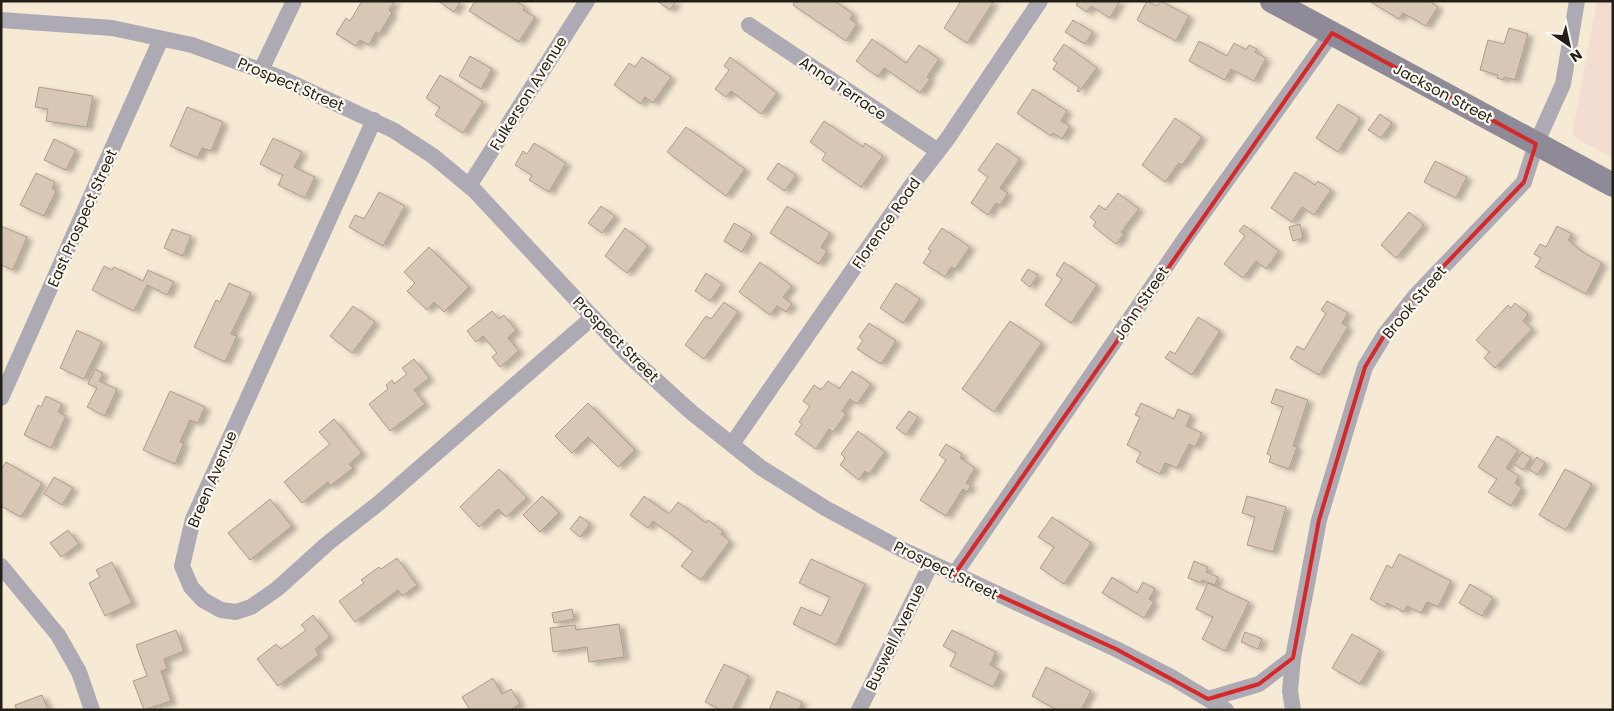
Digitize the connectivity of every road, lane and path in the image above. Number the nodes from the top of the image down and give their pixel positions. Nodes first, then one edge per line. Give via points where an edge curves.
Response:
1 (294, 1) edge
2 (587, 1) edge
3 (1040, 1) edge
4 (1272, 1) edge
5 (1577, 1) edge
6 (1, 20) edge
7 (749, 25) dead end
8 (1332, 33) junction
9 (162, 39) junction
10 (261, 70) junction
11 (374, 120) junction
12 (1536, 144) junction
13 (938, 151) junction
14 (1613, 185) edge
15 (469, 186) junction
16 (593, 317) junction
17 (1, 398) edge
18 (732, 444) junction
19 (931, 564) junction
20 (1, 566) edge
21 (954, 575) junction
22 (1293, 658) junction
23 (1208, 699) junction
24 (92, 710) edge
25 (859, 710) edge
26 (1226, 710) edge
27 (1293, 710) edge

1 - 10 street
2 - 15 street, Fulkerson Avenue
3 - 13 street, Florence Road
4 - 8 main road, Jackson Street
5 - 12 street, Brook Street via 1563,84
6 - 9 street, Prospect Street via 112,28
7 - 13 street, Anna Terrace
8 - 12 main road, Jackson Street
8 - 21 street, John Street via 1178,248
9 - 10 street, Prospect Street via 192,45
9 - 17 street, East Prospect Street
10 - 11 street, Prospect Street
11 - 15 street, Prospect Street via 433,156
11 - 16 street, Breen Avenue via 193,519 182,566 190,587 203,600 220,610 236,612 267,598 328,543 380,504
12 - 14 main road, Jackson Street
12 - 22 street, Brook Street via 1524,182 1416,295 1385,334 1365,367 1319,520
13 - 18 street, Florence Road
15 - 16 street, Prospect Street
16 - 18 street, Prospect Street via 626,353
18 - 19 street, Prospect Street via 760,467 825,508
19 - 21 street, Prospect Street
19 - 25 street, Buswell Avenue
20 - 24 street via 58,635 79,672
21 - 23 street, Prospect Street via 1116,650
22 - 23 street via 1259,684
22 - 27 street, Brook Street via 1290,691
23 - 26 street, Prospect Street

